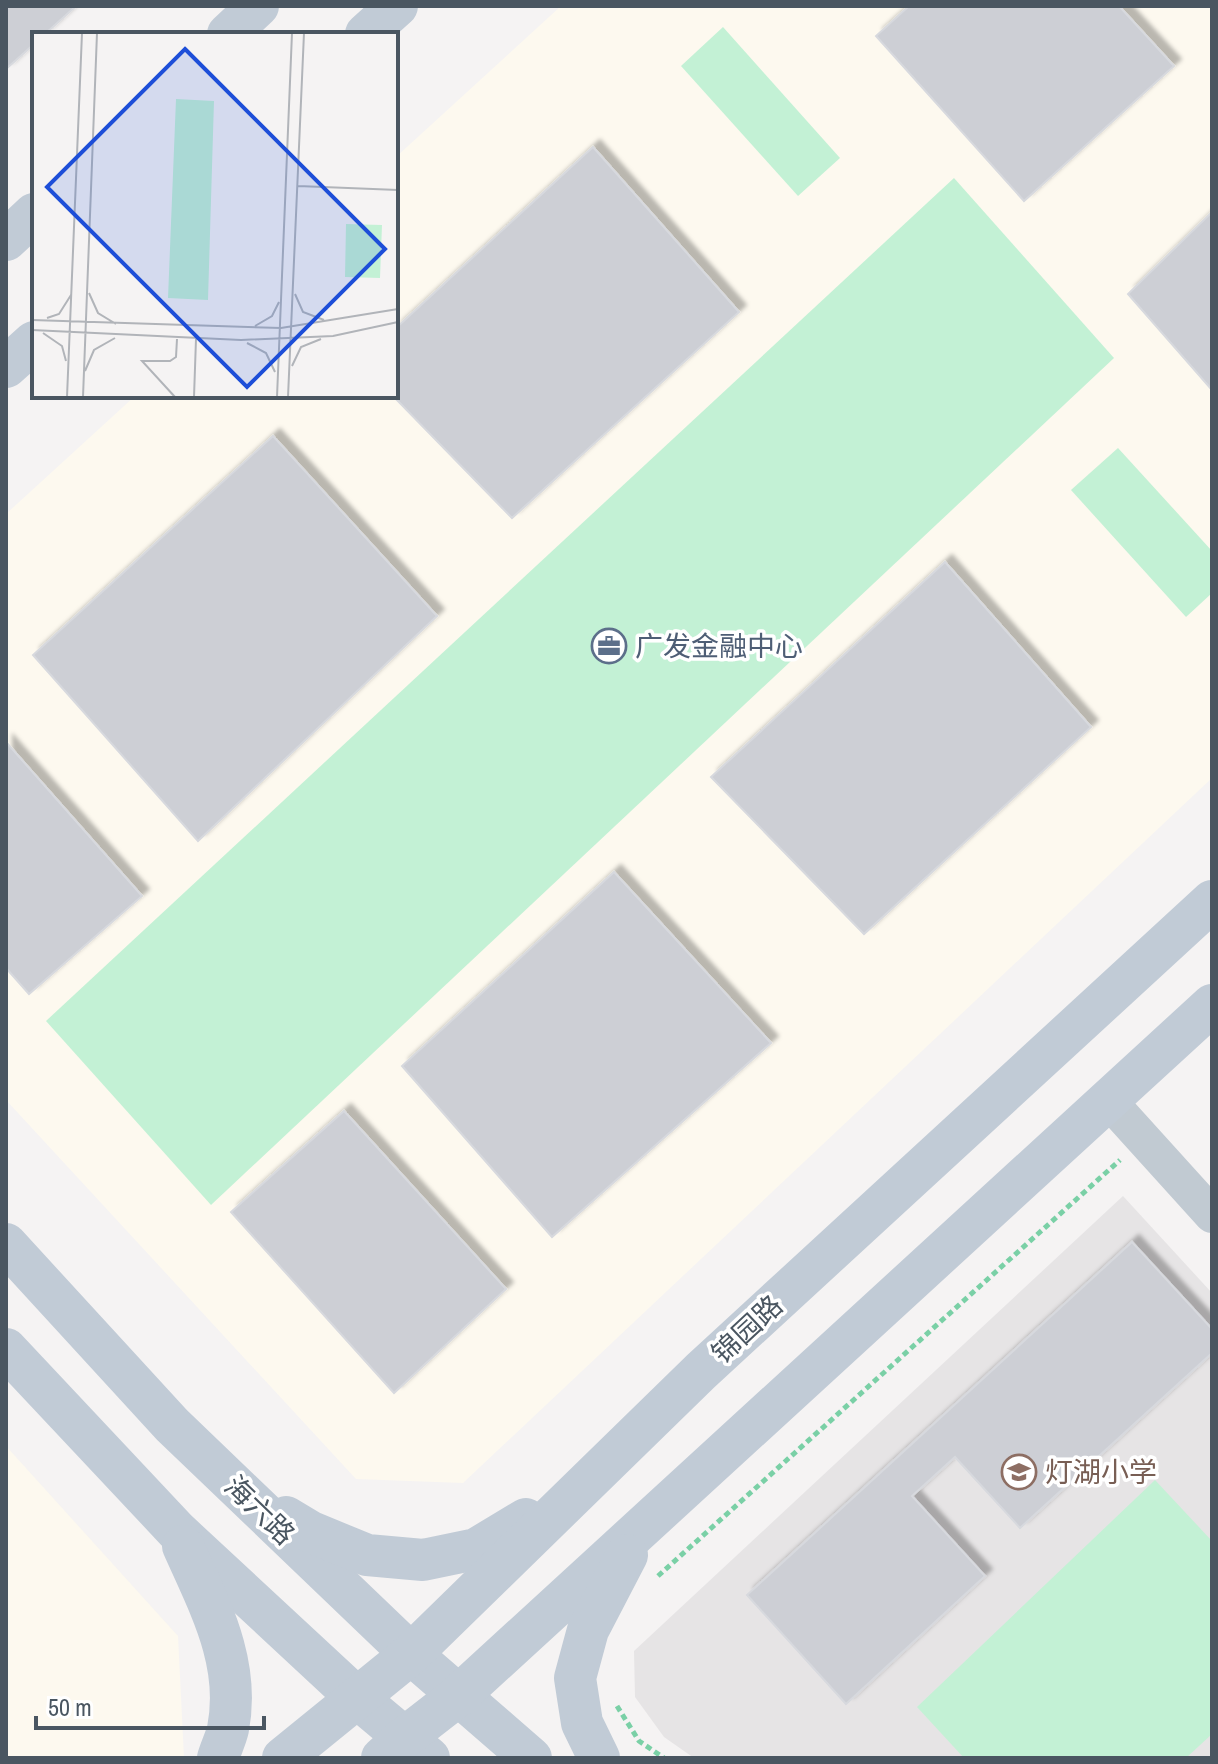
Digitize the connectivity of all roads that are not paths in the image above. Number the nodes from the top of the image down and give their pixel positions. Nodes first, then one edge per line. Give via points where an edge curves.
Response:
1 (258, 6) edge
2 (397, 6) edge
3 (230, 32) edge
4 (368, 32) edge
5 (32, 216) edge
6 (6, 240) edge
7 (32, 344) edge
8 (6, 367) edge
9 (1212, 901) edge
10 (1212, 1005) edge
11 (1108, 1100) junction
12 (1212, 1215) edge
13 (6, 1244) edge
14 (6, 1349) edge
15 (588, 1481) junction
16 (239, 1489) junction
17 (640, 1529) junction
18 (176, 1530) junction
19 (411, 1654) junction
20 (458, 1696) junction
21 (356, 1697) junction
22 (405, 1751) edge
23 (218, 1758) edge
24 (283, 1758) edge
25 (531, 1758) edge
26 (599, 1758) edge

1 - 3 main road
2 - 4 main road
5 - 6 main road
7 - 8 main road
9 - 15 main road, 锦园路
10 - 11 main road
11 - 12 street
11 - 17 main road
13 - 16 main road, 海六路 via 172,1425
14 - 18 main road
15 - 16 main road via 476,1549 423,1560 367,1555 311,1532
15 - 19 main road, 锦园路
16 - 19 main road, 海六路
17 - 20 main road
17 - 26 main road via 588,1630 575,1678 582,1723
18 - 21 main road
18 - 23 main road via 227,1656 228,1730
19 - 20 main road, 海六路
19 - 21 main road, 锦园路
20 - 22 main road
20 - 25 main road, 海六路
21 - 22 main road
21 - 24 main road, 锦园路

